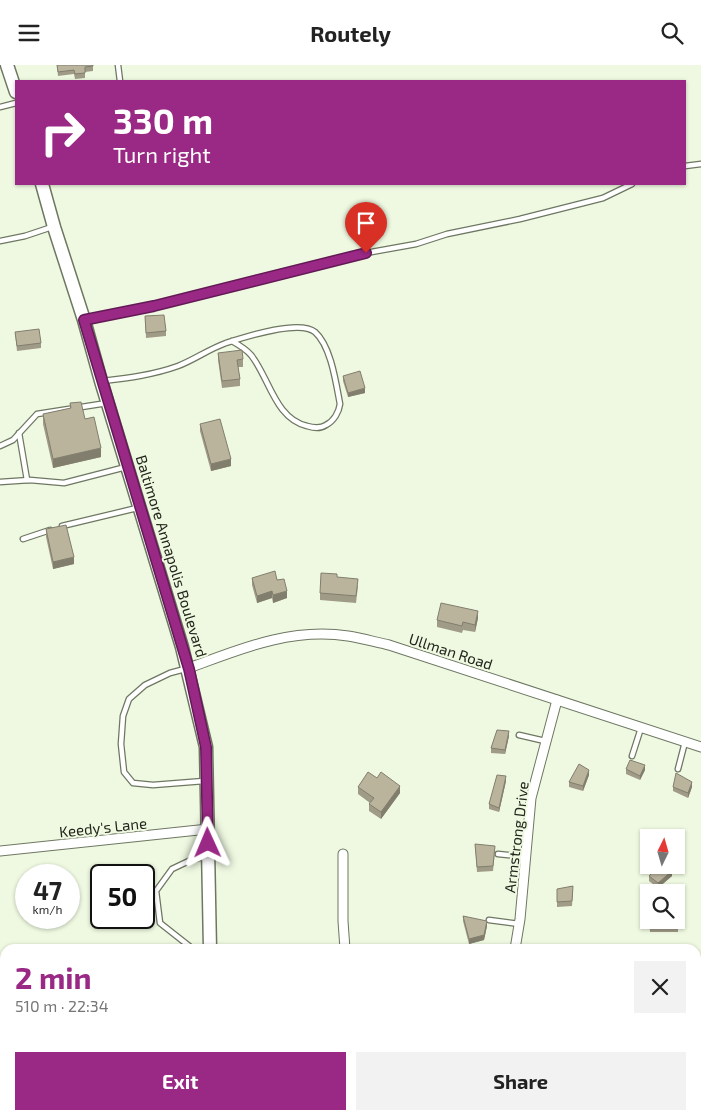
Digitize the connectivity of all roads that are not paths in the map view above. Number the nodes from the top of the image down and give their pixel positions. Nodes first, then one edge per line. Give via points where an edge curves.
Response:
1 (8, 65) edge
2 (118, 65) edge
3 (120, 80) edge
4 (15, 89) edge
5 (15, 103) edge
6 (0, 107) edge
7 (701, 164) edge
8 (686, 166) edge
9 (42, 185) edge
10 (630, 185) edge
11 (54, 227) junction
12 (0, 241) edge
13 (84, 320) junction
14 (232, 341) junction
15 (101, 381) junction
16 (108, 403) junction
17 (18, 433) junction
18 (0, 446) edge
19 (127, 466) junction
20 (27, 480) junction
21 (0, 482) edge
22 (140, 507) junction
23 (23, 539) dead end
24 (189, 669) junction
25 (556, 700) junction
26 (640, 728) junction
27 (519, 735) dead end
28 (545, 741) junction
29 (685, 742) junction
30 (701, 747) edge
31 (632, 756) dead end
32 (678, 769) dead end
33 (207, 781) junction
34 (208, 829) junction
35 (0, 851) edge
36 (342, 854) dead end
37 (498, 855) dead end
38 (208, 856) junction
39 (526, 857) junction
40 (489, 920) edge
41 (519, 924) junction
42 (187, 944) edge
43 (210, 944) edge
44 (344, 944) edge
45 (516, 944) edge

1 - 4 main road
2 - 3 lane
5 - 6 lane
7 - 8 lane
9 - 11 main road, Baltimore Annapolis Boulevard
10 - 13 lane via 603,198 447,234 416,245 366,253 154,306
11 - 12 lane
11 - 13 main road, Baltimore Annapolis Boulevard
13 - 15 main road, Baltimore Annapolis Boulevard
14 - 14 lane via 290,327 313,330 327,351 340,403 335,417 324,427 317,428 293,420 273,395 250,354
14 - 15 lane via 152,374
15 - 16 main road, Baltimore Annapolis Boulevard
16 - 17 lane via 37,414
16 - 19 main road, Baltimore Annapolis Boulevard
17 - 18 lane via 13,440
17 - 20 lane
19 - 20 lane via 64,483
19 - 22 main road, Baltimore Annapolis Boulevard
20 - 21 lane
22 - 23 lane
22 - 24 main road, Baltimore Annapolis Boulevard
24 - 25 street, Ullman Road via 265,641 292,635 346,636 389,645
24 - 33 main road, Baltimore Annapolis Boulevard via 206,747
24 - 33 lane via 170,673 145,685 129,699 123,716 121,744 124,772 133,783 153,785
25 - 26 street, Ullman Road
25 - 28 street, Armstrong Drive
26 - 29 street, Ullman Road
26 - 31 lane
27 - 28 lane
28 - 39 street, Armstrong Drive via 531,798
29 - 30 street, Ullman Road
29 - 32 lane
33 - 34 main road, Baltimore Annapolis Boulevard
34 - 35 street, Keedy's Lane
34 - 38 main road, Baltimore Annapolis Boulevard
36 - 44 street
37 - 39 lane
38 - 42 lane via 172,869 156,891 160,923
38 - 43 main road, Baltimore Annapolis Boulevard
39 - 41 street, Armstrong Drive
40 - 41 lane
41 - 45 street, Armstrong Drive

